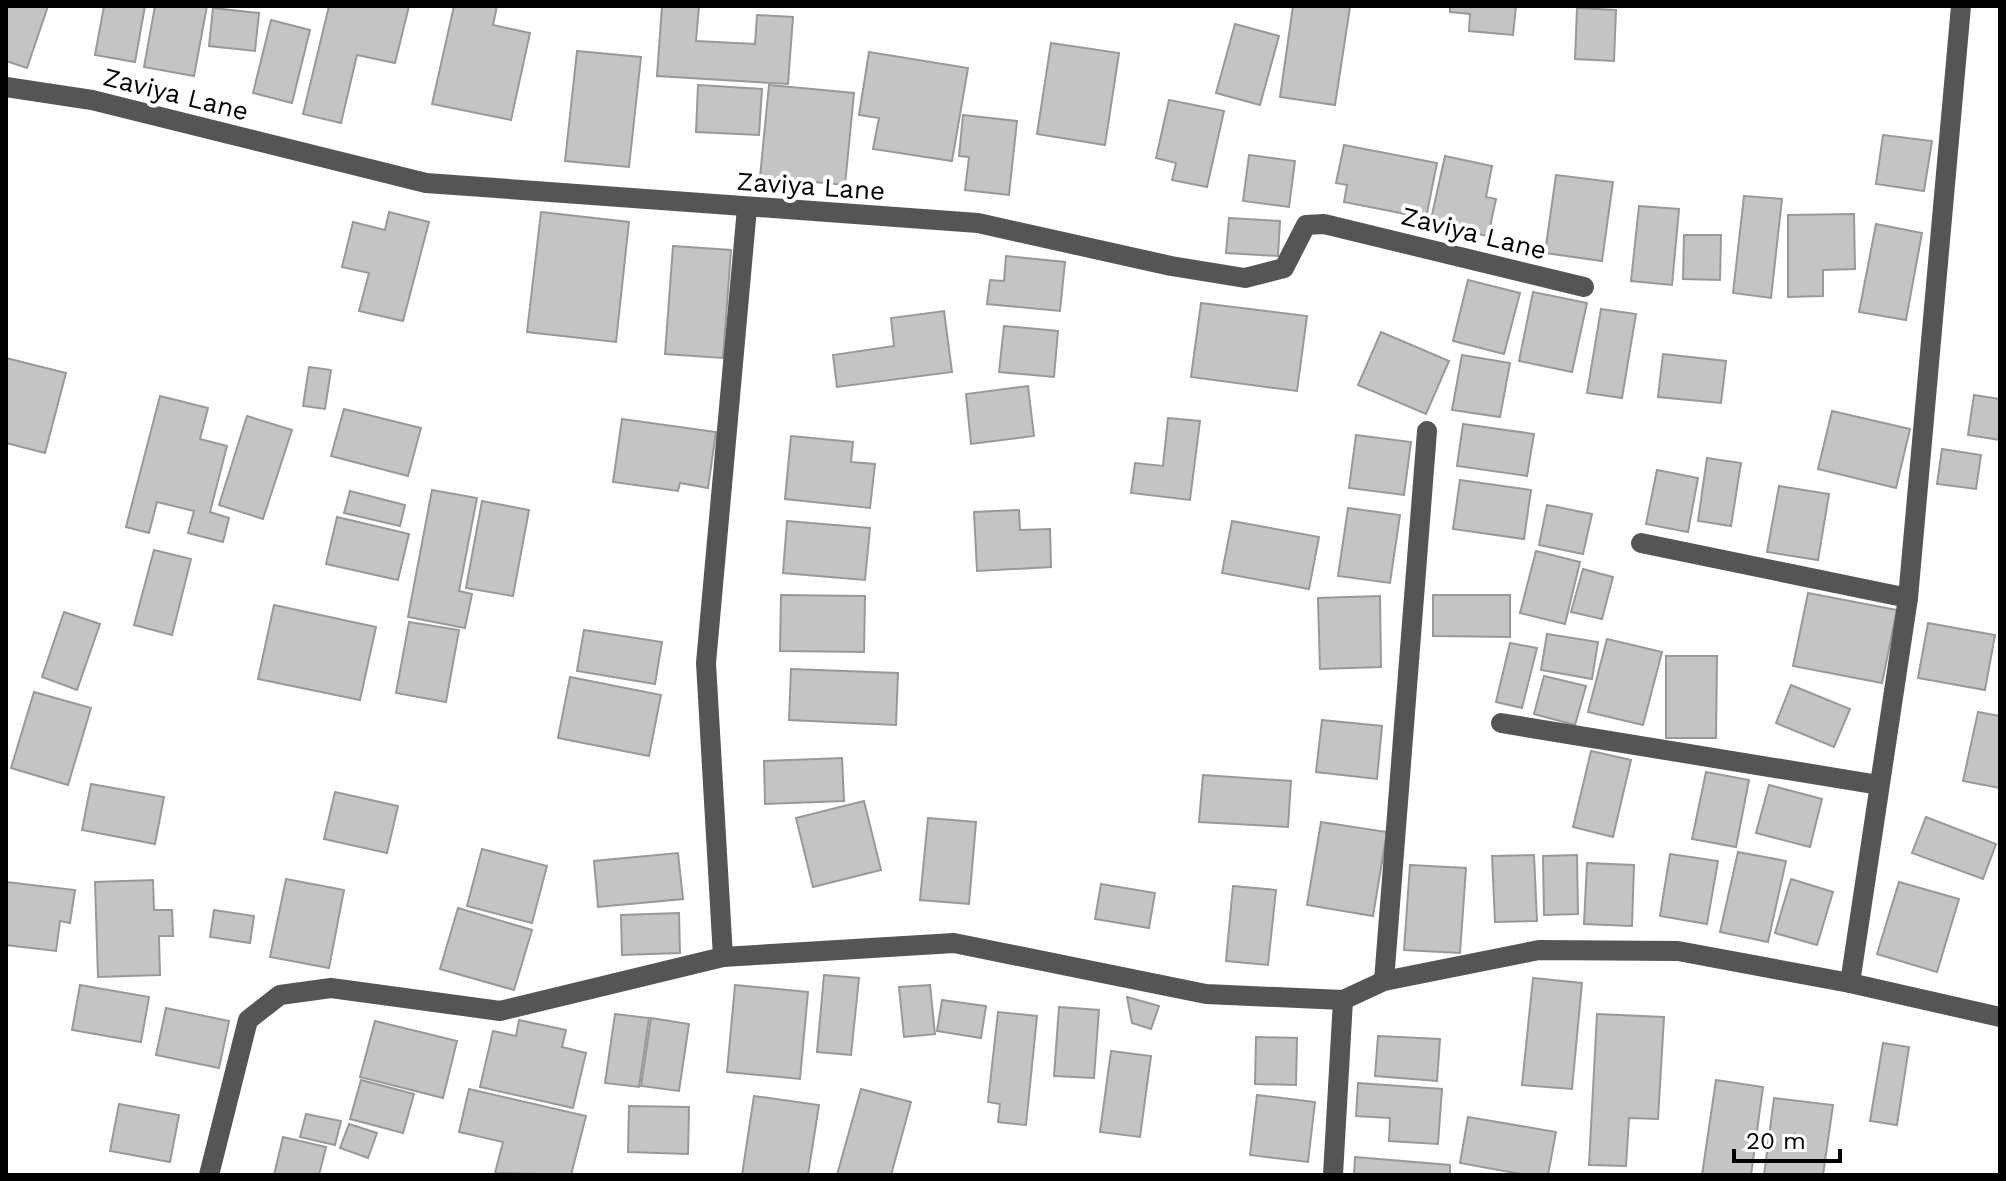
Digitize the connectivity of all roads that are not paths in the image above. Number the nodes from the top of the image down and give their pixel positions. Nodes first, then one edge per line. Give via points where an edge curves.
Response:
1 (1961, 6) edge
2 (6, 87) edge
3 (747, 208) junction
4 (1584, 287) dead end
5 (1427, 431) dead end
6 (1641, 543) dead end
7 (1908, 598) junction
8 (1501, 723) dead end
9 (1879, 785) junction
10 (723, 957) junction
11 (1384, 981) junction
12 (1850, 983) junction
13 (1343, 1000) junction
14 (2000, 1017) edge
15 (209, 1175) edge
16 (1333, 1175) edge

1 - 7 street
2 - 3 street, Zaviya Lane via 92,100 426,183
3 - 4 street, Zaviya Lane via 978,223 1245,278 1284,268 1306,225 1324,224
3 - 10 street via 706,663
5 - 11 street
6 - 7 street
7 - 9 street
8 - 9 street
9 - 12 street
10 - 13 street via 954,943 1206,994
10 - 15 street via 500,1011 331,988 280,995 248,1020
11 - 12 street via 1539,950 1678,951
11 - 13 street
12 - 14 street
13 - 16 street

